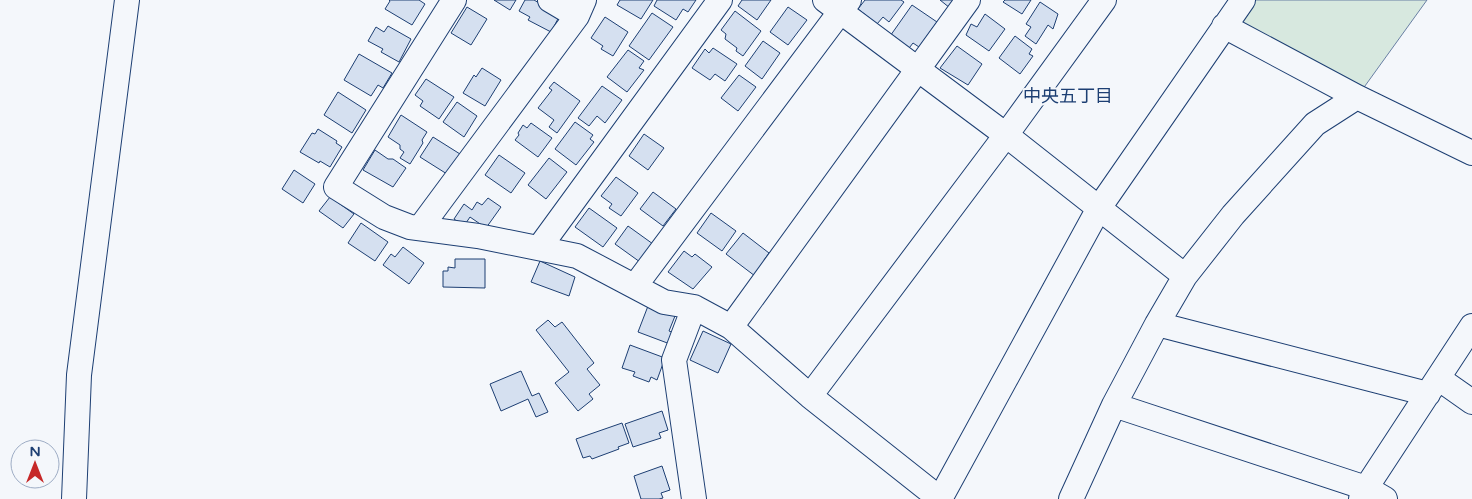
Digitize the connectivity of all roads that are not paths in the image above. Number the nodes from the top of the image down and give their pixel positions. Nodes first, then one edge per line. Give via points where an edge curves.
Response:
1 (127, 0) edge
2 (454, 0) edge
3 (550, 0) edge
4 (720, 0) edge
5 (968, 0) edge
6 (1104, 0) edge
7 (1243, 0) edge
8 (839, 4) edge
9 (581, 8) edge
10 (1224, 26) junction
11 (917, 68) junction
12 (1357, 97) junction
13 (1006, 135) junction
14 (1472, 154) edge
15 (1099, 208) junction
16 (420, 228) junction
17 (539, 248) junction
18 (1185, 276) junction
19 (635, 286) junction
20 (694, 307) junction
21 (1157, 324) junction
22 (1472, 326) edge
23 (731, 327) junction
24 (1433, 386) junction
25 (810, 396) junction
26 (1472, 402) edge
27 (1114, 405) junction
28 (1371, 495) edge
29 (74, 499) edge
30 (694, 499) edge
31 (940, 499) edge
32 (1071, 499) edge

1 - 29 street via 79,375
2 - 16 street via 336,187 384,217
3 - 9 street
4 - 17 street
5 - 11 street
6 - 13 street
7 - 10 street
8 - 11 street
8 - 19 street
9 - 16 street
10 - 12 street
10 - 15 street
11 - 13 street
11 - 23 street
12 - 14 street
12 - 18 street via 1315,124 1233,215
13 - 15 street
13 - 25 street
15 - 18 street
15 - 31 street
16 - 17 street
17 - 19 street via 577,256
18 - 21 street
19 - 20 street via 664,302
20 - 23 street
20 - 30 street via 674,360
21 - 24 street
21 - 27 street
22 - 24 street
23 - 25 street
24 - 26 street
24 - 28 street
25 - 31 street
27 - 28 street
27 - 32 street

